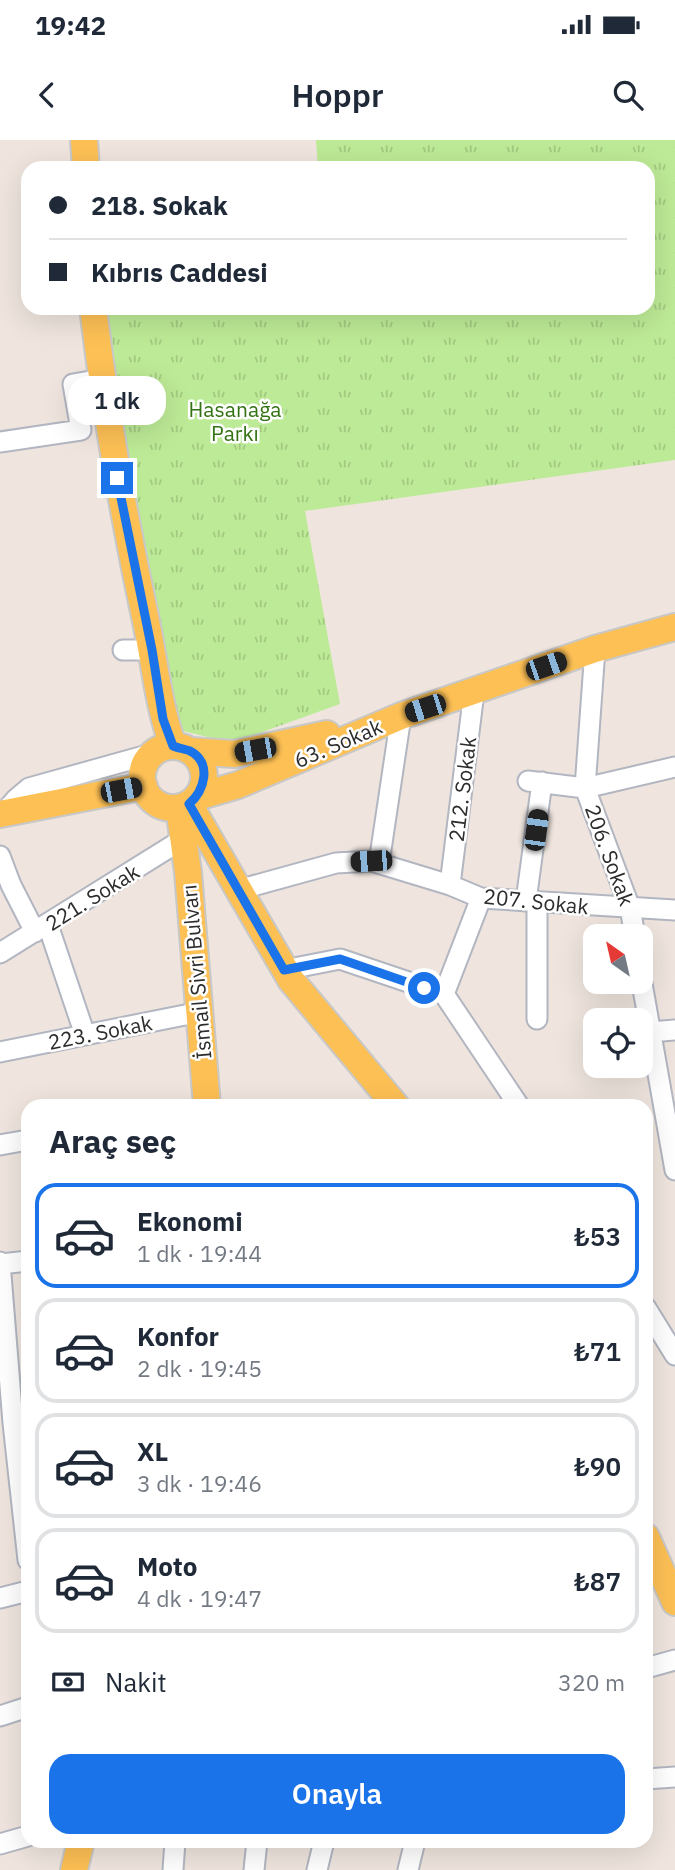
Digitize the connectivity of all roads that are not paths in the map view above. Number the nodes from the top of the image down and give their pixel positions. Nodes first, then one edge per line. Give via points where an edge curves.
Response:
1 (84, 140) edge
2 (94, 140) edge
3 (86, 161) edge
4 (94, 315) edge
5 (102, 379) junction
6 (0, 442) edge
7 (675, 627) edge
8 (595, 649) junction
9 (123, 650) dead end
10 (152, 650) junction
11 (474, 692) junction
12 (401, 716) junction
13 (160, 760) junction
14 (675, 767) edge
15 (585, 788) junction
16 (188, 803) junction
17 (2, 813) edge
18 (183, 839) junction
19 (0, 856) edge
20 (379, 863) junction
21 (450, 885) junction
22 (238, 890) junction
23 (191, 898) junction
24 (481, 898) junction
25 (532, 901) junction
26 (631, 908) junction
27 (675, 910) edge
28 (633, 924) edge
29 (41, 929) junction
30 (0, 953) edge
31 (284, 970) junction
32 (444, 994) junction
33 (200, 1012) junction
34 (537, 1019) dead end
35 (675, 1030) edge
36 (653, 1032) edge
37 (86, 1035) junction
38 (0, 1052) edge
39 (653, 1054) edge
40 (206, 1099) edge
41 (384, 1099) edge
42 (514, 1099) edge
43 (662, 1119) edge
44 (21, 1141) edge
45 (0, 1145) edge
46 (675, 1170) edge
47 (21, 1262) edge
48 (0, 1263) edge
49 (1, 1290) edge
50 (653, 1319) edge
51 (675, 1355) edge
52 (20, 1423) edge
53 (9, 1469) edge
54 (21, 1526) edge
55 (653, 1554) edge
56 (21, 1593) edge
57 (0, 1598) edge
58 (675, 1602) edge
59 (675, 1660) edge
60 (653, 1666) edge
61 (21, 1709) edge
62 (0, 1716) edge
63 (675, 1777) edge
64 (653, 1779) edge
65 (21, 1838) edge
66 (0, 1844) edge
67 (79, 1848) edge
68 (174, 1848) edge
69 (256, 1848) edge
70 (322, 1848) edge
71 (413, 1848) edge
72 (74, 1870) edge
73 (173, 1870) edge
74 (254, 1870) edge
75 (317, 1870) edge
76 (408, 1870) edge

1 - 2 street
1 - 3 main road
4 - 5 main road
5 - 6 street via 73,384 80,430
5 - 10 main road via 121,503
7 - 8 main road, 63. Sokak
8 - 11 main road, 63. Sokak
8 - 15 street, 206. Sokak
9 - 10 street
10 - 13 main road via 163,719
11 - 12 main road, 63. Sokak
11 - 21 street, 212. Sokak
12 - 13 main road, 63. Sokak via 234,754
12 - 16 main road, 63. Sokak
12 - 20 street
13 - 16 main road via 151,799 159,805
13 - 16 main road via 198,758 204,778
13 - 17 main road, 63. Sokak
14 - 15 street
15 - 25 street via 535,782
15 - 26 street, 206. Sokak
16 - 18 main road, İsmail Sivri Bulvarı
16 - 22 main road
18 - 23 main road, İsmail Sivri Bulvarı
18 - 29 street, 221. Sokak
19 - 29 street via 11,886
20 - 21 street, 207. Sokak
20 - 22 street, 207. Sokak via 336,863
21 - 24 street, 207. Sokak
22 - 23 main road via 209,884
22 - 31 main road
23 - 33 main road, İsmail Sivri Bulvarı
24 - 25 street, 207. Sokak
24 - 32 street
25 - 26 street, 207. Sokak
25 - 34 street
26 - 27 street, 207. Sokak
26 - 28 street, 206. Sokak
29 - 30 street, 221. Sokak
29 - 37 street
31 - 32 street via 340,959
31 - 41 main road
32 - 42 street
33 - 37 street, 223. Sokak
33 - 40 main road, İsmail Sivri Bulvarı
35 - 36 street
37 - 38 street, 223. Sokak
39 - 43 street
43 - 46 street
44 - 45 street
47 - 48 street
48 - 49 street
49 - 52 street
50 - 51 street
52 - 53 street
53 - 54 street
55 - 58 main road
56 - 57 street
59 - 60 street
61 - 62 street
63 - 64 street
65 - 66 street
67 - 72 main road
68 - 73 street
69 - 74 street
70 - 75 street
71 - 76 street

